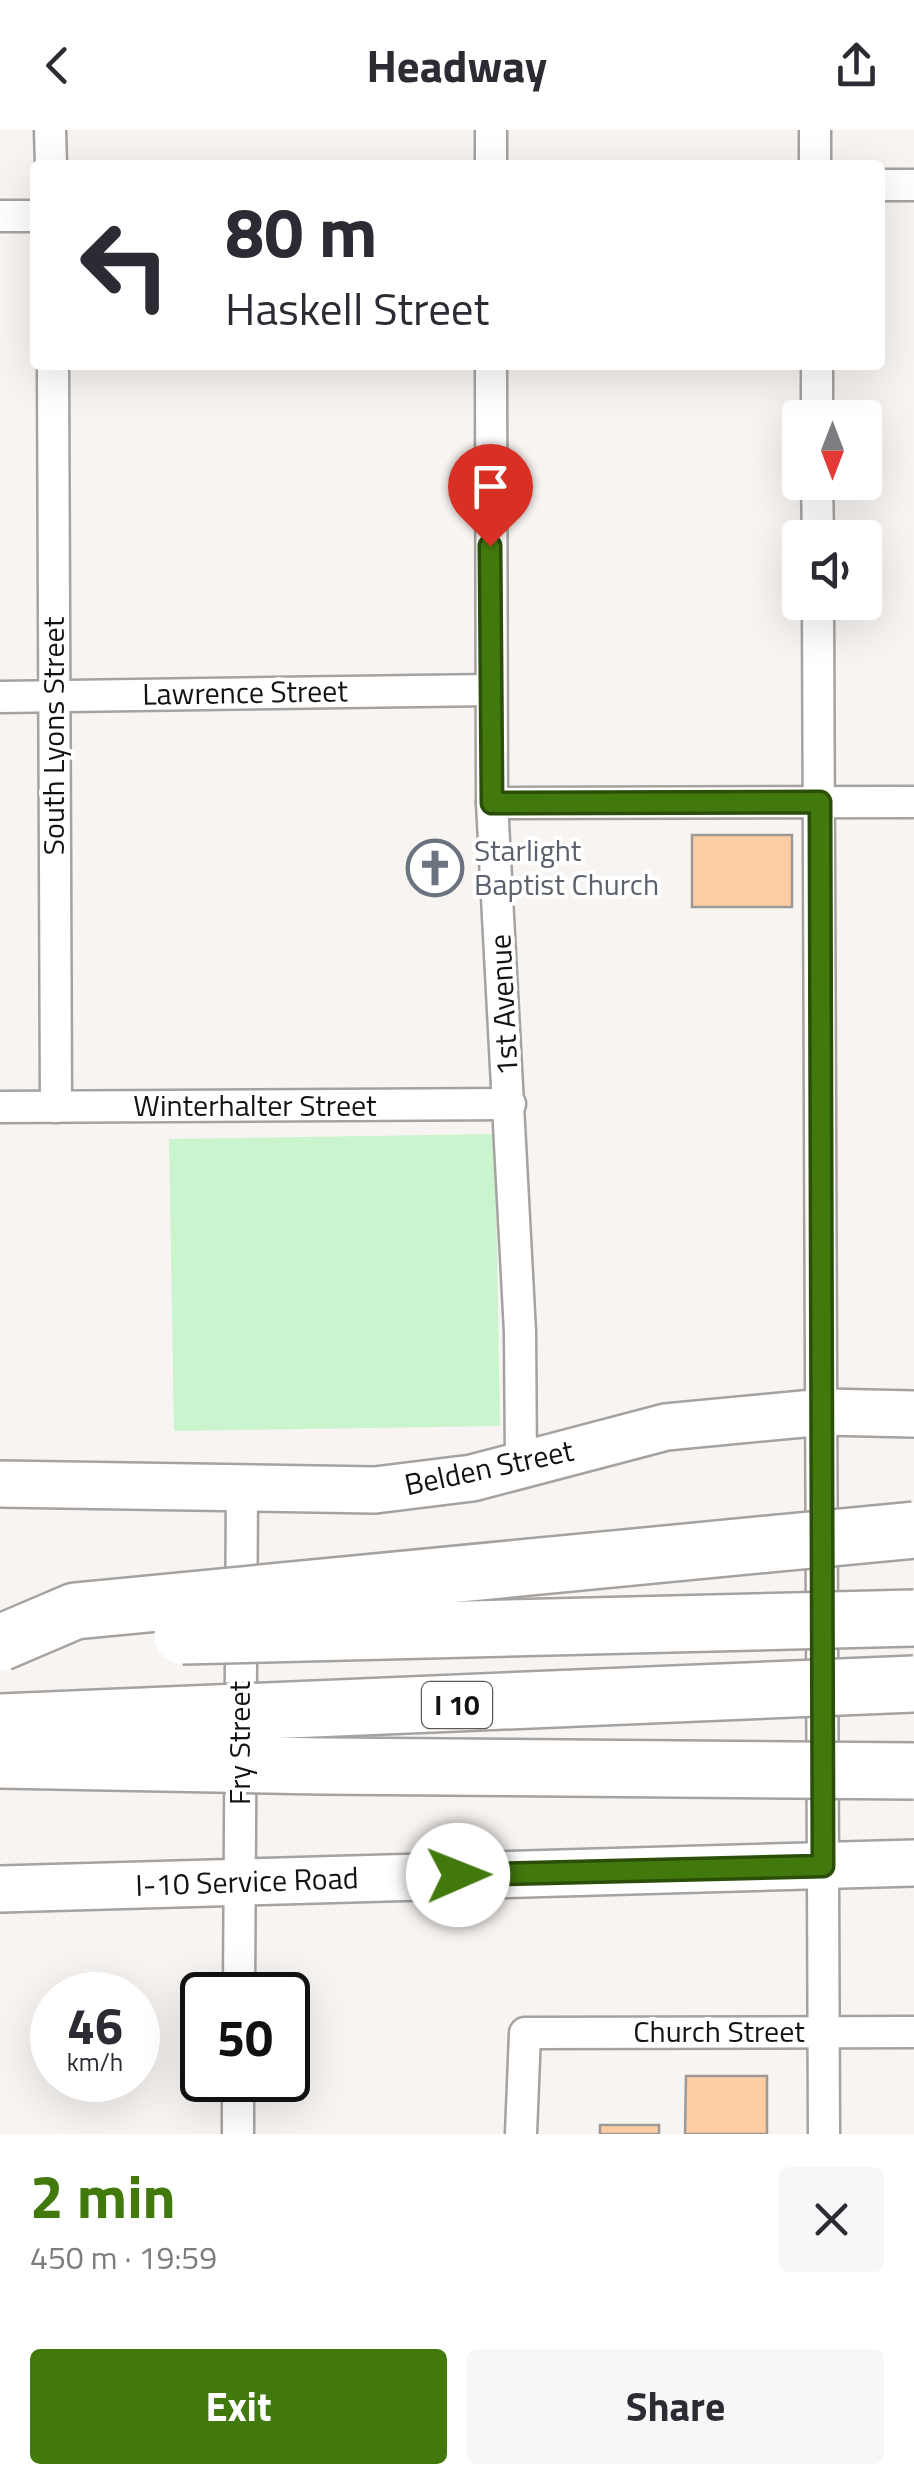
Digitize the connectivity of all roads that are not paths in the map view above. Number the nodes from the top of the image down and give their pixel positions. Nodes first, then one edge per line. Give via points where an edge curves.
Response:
1 (50, 130) edge
2 (491, 130) edge
3 (816, 130) edge
4 (51, 160) edge
5 (492, 160) edge
6 (816, 160) edge
7 (885, 185) edge
8 (914, 185) edge
9 (0, 216) edge
10 (30, 216) edge
11 (53, 370) edge
12 (491, 370) edge
13 (817, 370) edge
14 (817, 400) edge
15 (818, 620) edge
16 (490, 690) junction
17 (0, 696) edge
18 (54, 696) junction
19 (820, 802) junction
20 (914, 802) edge
21 (492, 803) junction
22 (510, 1104) junction
23 (0, 1107) edge
24 (56, 1107) junction
25 (824, 1412) junction
26 (914, 1414) edge
27 (521, 1465) junction
28 (0, 1484) edge
29 (242, 1490) junction
30 (914, 1530) edge
31 (914, 1618) edge
32 (0, 1644) edge
33 (914, 1684) edge
34 (0, 1722) edge
35 (0, 1760) edge
36 (914, 1771) edge
37 (914, 1863) edge
38 (823, 1866) junction
39 (240, 1882) junction
40 (0, 1889) edge
41 (239, 1972) edge
42 (823, 2032) junction
43 (914, 2032) edge
44 (238, 2102) edge
45 (238, 2134) edge
46 (521, 2134) edge
47 (824, 2134) edge

1 - 4 street
2 - 5 street
3 - 6 street
7 - 8 street
9 - 10 street
11 - 18 street, South Lyons Street
12 - 16 street, 1st Avenue
13 - 14 street
15 - 19 street
16 - 18 street, Lawrence Street
16 - 21 street, 1st Avenue
17 - 18 street, Lawrence Street
18 - 24 street, South Lyons Street
19 - 20 street
19 - 21 street
19 - 25 street
21 - 22 street, 1st Avenue
22 - 24 street, Winterhalter Street
22 - 27 street, 1st Avenue
23 - 24 street, Winterhalter Street
25 - 26 main road, Belden Street
25 - 27 main road, Belden Street via 666,1427
25 - 38 street
27 - 29 main road, Belden Street via 376,1490
28 - 29 main road, Belden Street
29 - 39 street, Fry Street
30 - 32 highway, bridge via 75,1611
31 - 32 highway, bridge
33 - 34 highway, I 10, bridge
35 - 36 highway, bridge
37 - 38 main road, I-10 Service Road
38 - 39 main road, I-10 Service Road
38 - 42 street
39 - 40 main road, I-10 Service Road
39 - 41 street, Fry Street
42 - 43 street, Church Street
42 - 46 street, Church Street via 525,2033
42 - 47 street
44 - 45 street

